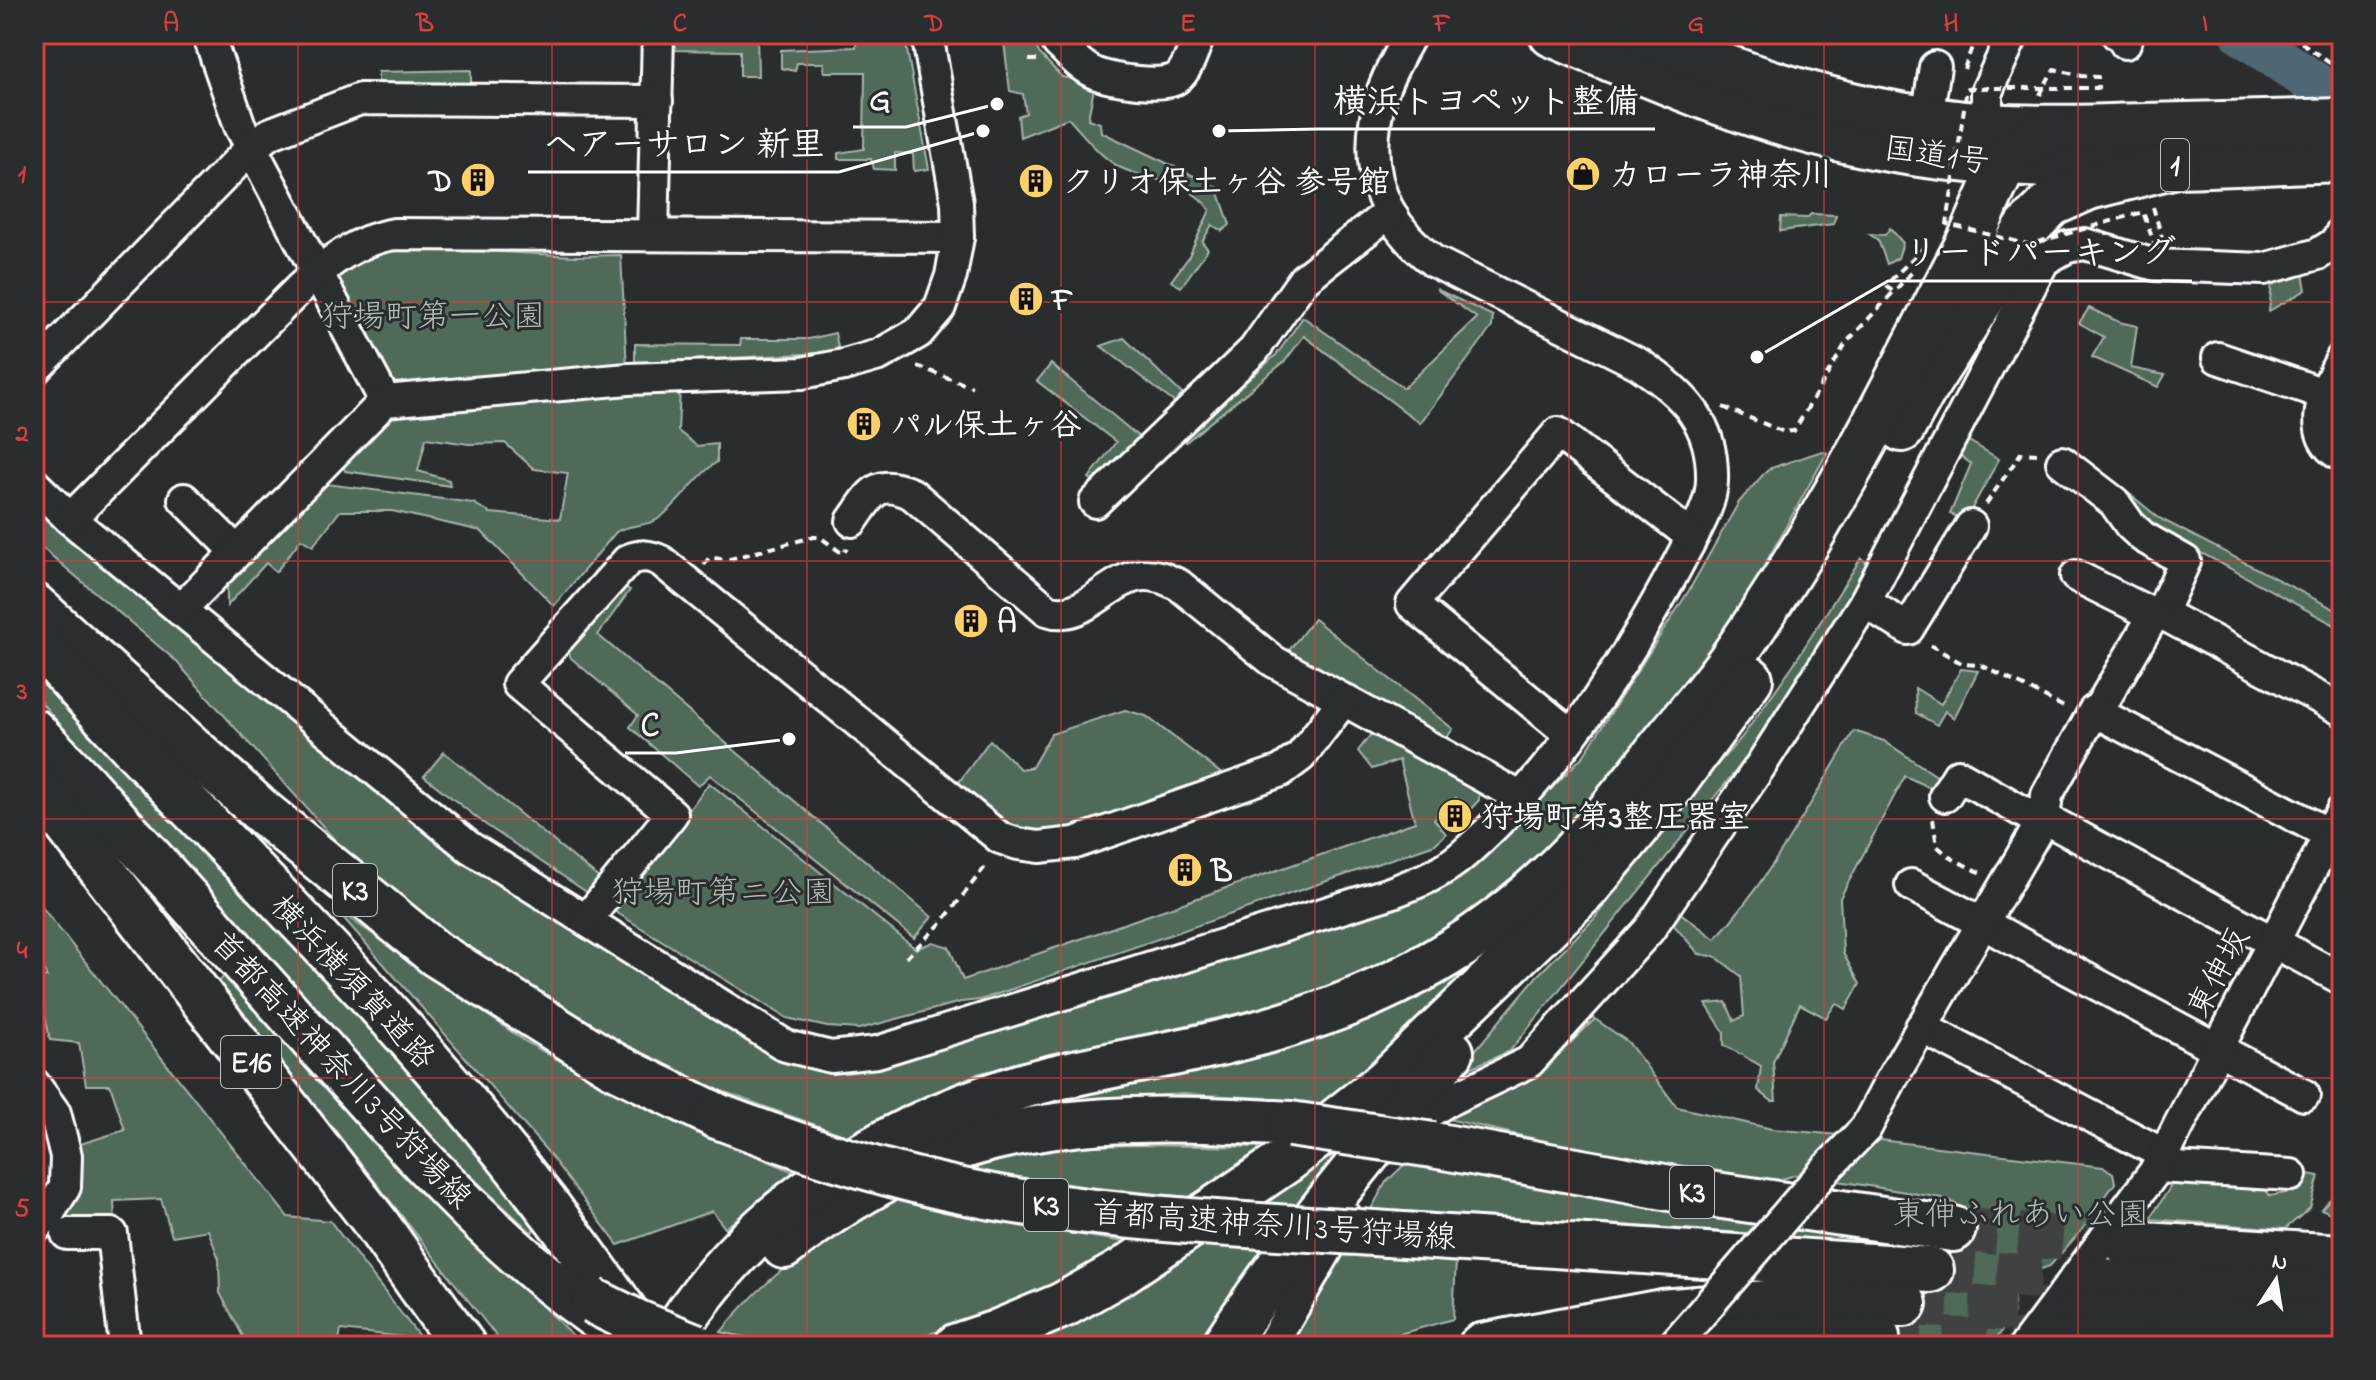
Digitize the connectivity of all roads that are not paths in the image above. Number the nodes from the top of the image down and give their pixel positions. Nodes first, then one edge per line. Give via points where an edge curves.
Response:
1 (208, 34) edge
2 (658, 34) edge
3 (927, 34) edge
4 (1059, 34) edge
5 (1200, 34) edge
6 (1411, 34) edge
7 (1552, 34) edge
8 (1643, 34) edge
9 (2013, 34) edge
10 (1935, 67) dead end
11 (657, 101) junction
12 (2332, 121) edge
13 (1921, 130) junction
14 (1997, 145) junction
15 (252, 147) junction
16 (2342, 159) edge
17 (2176, 165) junction
18 (1390, 212) junction
19 (1962, 225) junction
20 (2342, 231) edge
21 (653, 235) junction
22 (958, 237) junction
23 (318, 271) junction
24 (2218, 358) dead end
25 (2342, 358) edge
26 (34, 370) edge
27 (1924, 389) junction
28 (2324, 394) junction
29 (385, 401) junction
30 (2342, 456) edge
31 (2062, 462) dead end
32 (34, 484) edge
33 (184, 499) dead end
34 (1095, 502) dead end
35 (70, 519) junction
36 (852, 521) dead end
37 (1971, 526) road end
38 (1692, 537) junction
39 (236, 551) junction
40 (2076, 576) dead end
41 (1865, 602) junction
42 (34, 606) edge
43 (180, 610) junction
44 (2157, 614) junction
45 (34, 637) edge
46 (1343, 701) junction
47 (2342, 710) edge
48 (2088, 713) junction
49 (34, 732) edge
50 (1571, 735) junction
51 (34, 782) edge
52 (1945, 796) road end
53 (1520, 797) junction
54 (2042, 820) junction
55 (2338, 829) edge
56 (1911, 885) dead end
57 (1585, 890) junction
58 (586, 920) junction
59 (1981, 923) junction
60 (2273, 942) junction
61 (2342, 979) edge
62 (1921, 1027) junction
63 (2217, 1050) junction
64 (34, 1084) edge
65 (2304, 1095) dead end
66 (2162, 1161) junction
67 (2291, 1175) dead end
68 (34, 1229) edge
69 (1953, 1229) tunnel mouth
70 (67, 1234) dead end
71 (2127, 1244) tunnel mouth
72 (1931, 1270) tunnel mouth
73 (2316, 1285) edge
74 (1904, 1304) tunnel mouth
75 (590, 1307) junction
76 (2065, 1321) edge
77 (2342, 1327) edge
78 (1877, 1337) tunnel mouth
79 (125, 1346) edge
80 (463, 1346) edge
81 (641, 1346) edge
82 (647, 1346) edge
83 (667, 1346) edge
84 (683, 1346) edge
85 (695, 1346) edge
86 (957, 1346) edge
87 (1224, 1346) edge
88 (1271, 1346) edge
89 (1481, 1346) edge
90 (1657, 1346) edge
91 (1673, 1346) edge
92 (2169, 1346) edge

1 - 15 street
2 - 11 street
3 - 22 street via 957,203
4 - 5 street via 1058,43 1098,75 1150,84 1181,75
6 - 18 street via 1382,93 1376,119 1375,176
7 - 13 highway, 国道1号 via 1700,97 1789,126
8 - 13 highway, 国道1号 via 1749,77 1879,111
9 - 14 street via 1987,91
10 - 13 street
11 - 15 street via 360,99 269,134
11 - 21 street
12 - 14 highway, 1 via 2046,112 2014,153
13 - 14 highway via 1969,133
13 - 19 highway via 1937,164 1958,181 1973,205
14 - 17 highway, 国道1号 / 1
14 - 19 highway
14 - 27 highway via 2012,189 2008,229
15 - 23 street
15 - 26 street
16 - 17 highway, 国道1号 / 1
17 - 27 highway via 2089,187 2051,204 2028,227
18 - 34 street via 1304,279 1254,350
18 - 38 street via 1413,246 1433,261 1639,364 1682,395 1696,413 1711,458 1712,484
19 - 83 highway via 1822,518 1732,658 1594,831 1495,925 1422,971 1318,1015 1225,1042 1019,1087 889,1140 817,1183 745,1243 716,1273
20 - 41 street via 2337,242 2318,254 2264,269 2155,265 2085,244 2044,260
21 - 22 street
21 - 23 street via 394,234 372,238
22 - 29 street via 940,307 918,333 879,355 802,373 628,379
23 - 29 street
23 - 35 street
24 - 28 street
25 - 28 street
27 - 57 highway via 1775,643 1672,786
28 - 30 street via 2321,429 2330,450
29 - 39 street
31 - 44 street via 2114,502 2143,537 2185,561
32 - 35 street
33 - 39 street
35 - 43 street
36 - 46 street via 883,486 912,494 1059,615 1132,578 1162,577 1273,661
37 - 41 street via 1908,629
38 - 50 street via 1640,634
38 - 50 street via 1558,433 1412,604
39 - 43 street
40 - 44 street
41 - 88 street via 1649,930 1529,1062 1445,1102 1396,1144 1357,1198
42 - 72 highway, 首都高速神奈川3号狩場線 / K3, bridge via 260,810 436,954 613,1065 786,1143 964,1191 1143,1217
43 - 58 street via 469,847
44 - 47 street
44 - 48 street
45 - 82 highway, 横浜横須賀道路, bridge via 410,1039 580,1246
46 - 53 street
46 - 58 street via 1301,756 1281,771 1075,843 1039,847 1009,841 689,583 655,558 639,556 628,560 518,684 672,814
48 - 54 street via 2094,711 2047,795
48 - 55 street
49 - 75 highway, 首都高速神奈川3号狩場線 via 465,1206
50 - 53 street
51 - 80 highway, E16 via 376,1223
52 - 54 street via 1958,775
53 - 58 street via 1464,854 1429,878 877,1052 831,1057 786,1046
54 - 59 street
54 - 60 street
55 - 60 street, 東伸坂
56 - 59 street
57 - 86 highway via 1384,1083 1287,1160 1184,1232 1063,1305
57 - 87 highway via 1343,1182 1266,1280
59 - 62 street
59 - 63 street
60 - 61 street
60 - 63 street, 東伸坂
62 - 66 street
62 - 91 street, bridge via 1866,1128
63 - 65 street
63 - 66 street, 東伸坂
64 - 68 street via 55,1113 66,1156 65,1187
66 - 67 street
66 - 76 street, 東伸坂
69 - 84 highway, K3, bridge via 1681,1190 1290,1124 1200,1118 1101,1121 967,1146 879,1182 771,1256
70 - 79 street via 112,1234
71 - 73 highway
73 - 76 highway
73 - 77 highway
74 - 89 highway via 1779,1302 1662,1312
75 - 81 highway
75 - 85 highway, bridge
76 - 92 highway
78 - 90 highway via 1766,1335

